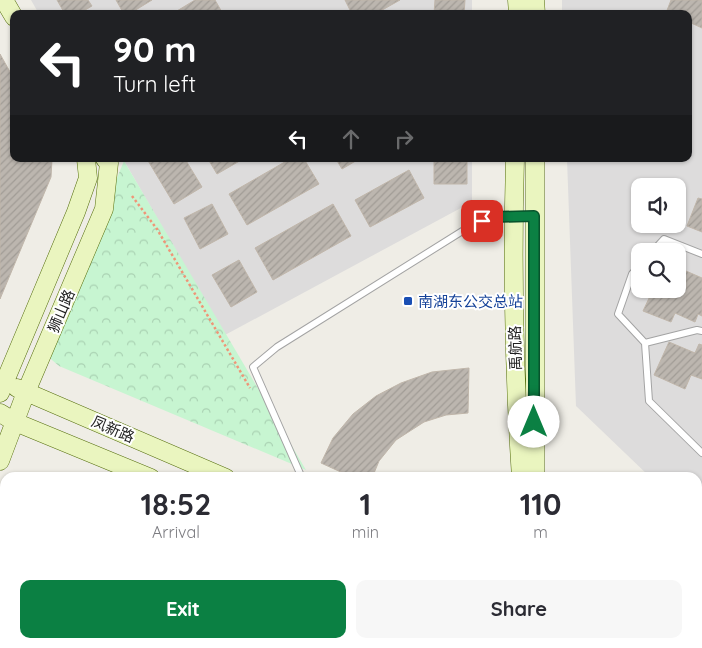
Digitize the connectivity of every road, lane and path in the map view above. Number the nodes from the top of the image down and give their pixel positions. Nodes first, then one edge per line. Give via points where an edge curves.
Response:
1 (86, 162) edge
2 (108, 162) edge
3 (515, 162) edge
4 (534, 162) edge
5 (132, 196) dead end
6 (534, 216) junction
7 (514, 217) junction
8 (660, 243) edge
9 (674, 243) edge
10 (686, 248) edge
11 (702, 254) edge
12 (631, 277) edge
13 (702, 331) edge
14 (645, 343) junction
15 (227, 347) dead end
16 (1, 385) edge
17 (26, 392) junction
18 (8, 417) edge
19 (702, 453) edge
20 (0, 461) edge
21 (137, 472) edge
22 (212, 472) edge
23 (299, 472) edge
24 (520, 472) edge
25 (535, 472) edge

1 - 16 main road, 狮山路 via 88,178 76,212
2 - 17 main road, 狮山路 via 104,209
3 - 7 main road, 禹航路
4 - 6 main road, 禹航路
5 - 15 path via 157,229
6 - 7 lane
6 - 25 main road, 禹航路
7 - 23 lane via 493,217 472,226 277,347 253,367
7 - 24 main road, 禹航路
8 - 9 lane via 664,239
10 - 11 lane
12 - 14 lane via 618,314
13 - 14 lane
14 - 19 lane via 649,401
16 - 17 main road, 凤新路
17 - 18 main road, 狮山路
17 - 22 main road, 凤新路
18 - 20 main road, 狮山路
18 - 21 main road, 凤新路

